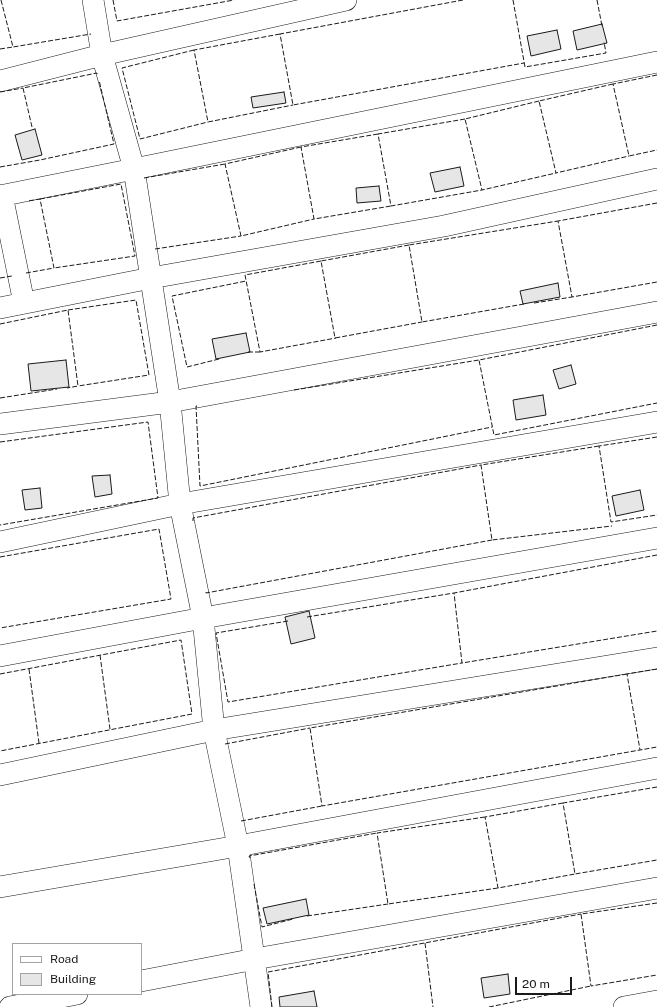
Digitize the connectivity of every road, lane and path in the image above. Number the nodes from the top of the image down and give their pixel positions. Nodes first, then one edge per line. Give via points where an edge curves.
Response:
1 (93, 0) edge
2 (346, 0) edge
3 (102, 55) junction
4 (657, 62) edge
5 (0, 81) edge
6 (134, 169) junction
7 (657, 179) edge
8 (1, 196) edge
9 (151, 278) junction
10 (24, 303) junction
11 (0, 308) edge
12 (657, 312) edge
13 (170, 402) junction
14 (657, 422) edge
15 (0, 424) edge
16 (180, 504) junction
17 (657, 538) edge
18 (0, 542) edge
19 (203, 618) junction
20 (0, 656) edge
21 (657, 658) edge
22 (214, 730) junction
23 (657, 768) edge
24 (0, 775) edge
25 (238, 846) junction
26 (0, 887) edge
27 (657, 888) edge
28 (255, 959) junction
29 (142, 981) edge
30 (72, 995) edge
31 (657, 1001) edge
32 (10, 1007) edge
33 (261, 1007) edge
34 (624, 1007) edge

1 - 3 street
2 - 3 street
3 - 5 street
3 - 6 street
4 - 6 street
6 - 8 street
6 - 9 street
7 - 9 street via 444,226
8 - 10 street
9 - 10 street
9 - 13 street
10 - 11 street
12 - 13 street
13 - 15 street
13 - 16 street
14 - 16 street
16 - 18 street
16 - 19 street
17 - 19 street
19 - 20 street
19 - 22 street
21 - 22 street
22 - 24 street
22 - 25 street
23 - 25 street
25 - 26 street
25 - 28 street
27 - 28 street
28 - 29 street
28 - 33 street
30 - 32 street
31 - 34 street

